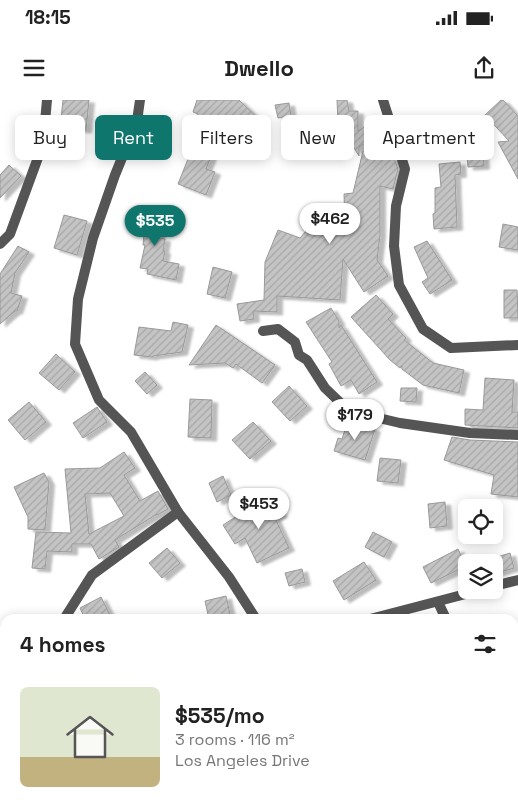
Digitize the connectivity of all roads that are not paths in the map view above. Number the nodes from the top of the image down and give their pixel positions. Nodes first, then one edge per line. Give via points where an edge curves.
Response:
1 (47, 100) edge
2 (140, 100) edge
3 (383, 100) edge
4 (0, 244) edge
5 (263, 331) dead end
6 (518, 345) edge
7 (518, 434) edge
8 (178, 512) junction
9 (518, 580) edge
10 (503, 584) edge
11 (458, 596) edge
12 (438, 602) junction
13 (67, 614) edge
14 (253, 614) edge
15 (390, 614) edge
16 (444, 614) edge

1 - 4 street via 43,144 10,234
2 - 8 street via 137,121 94,238 78,299 75,344 99,400 131,432
3 - 6 street via 405,169 396,206 394,246 399,285 419,322 423,329 451,348
5 - 7 street via 278,330 295,342 299,355 307,360 325,388 349,411 440,429
8 - 13 street via 92,575
8 - 14 street via 229,577
9 - 10 street
11 - 12 street
12 - 15 street
12 - 16 street

